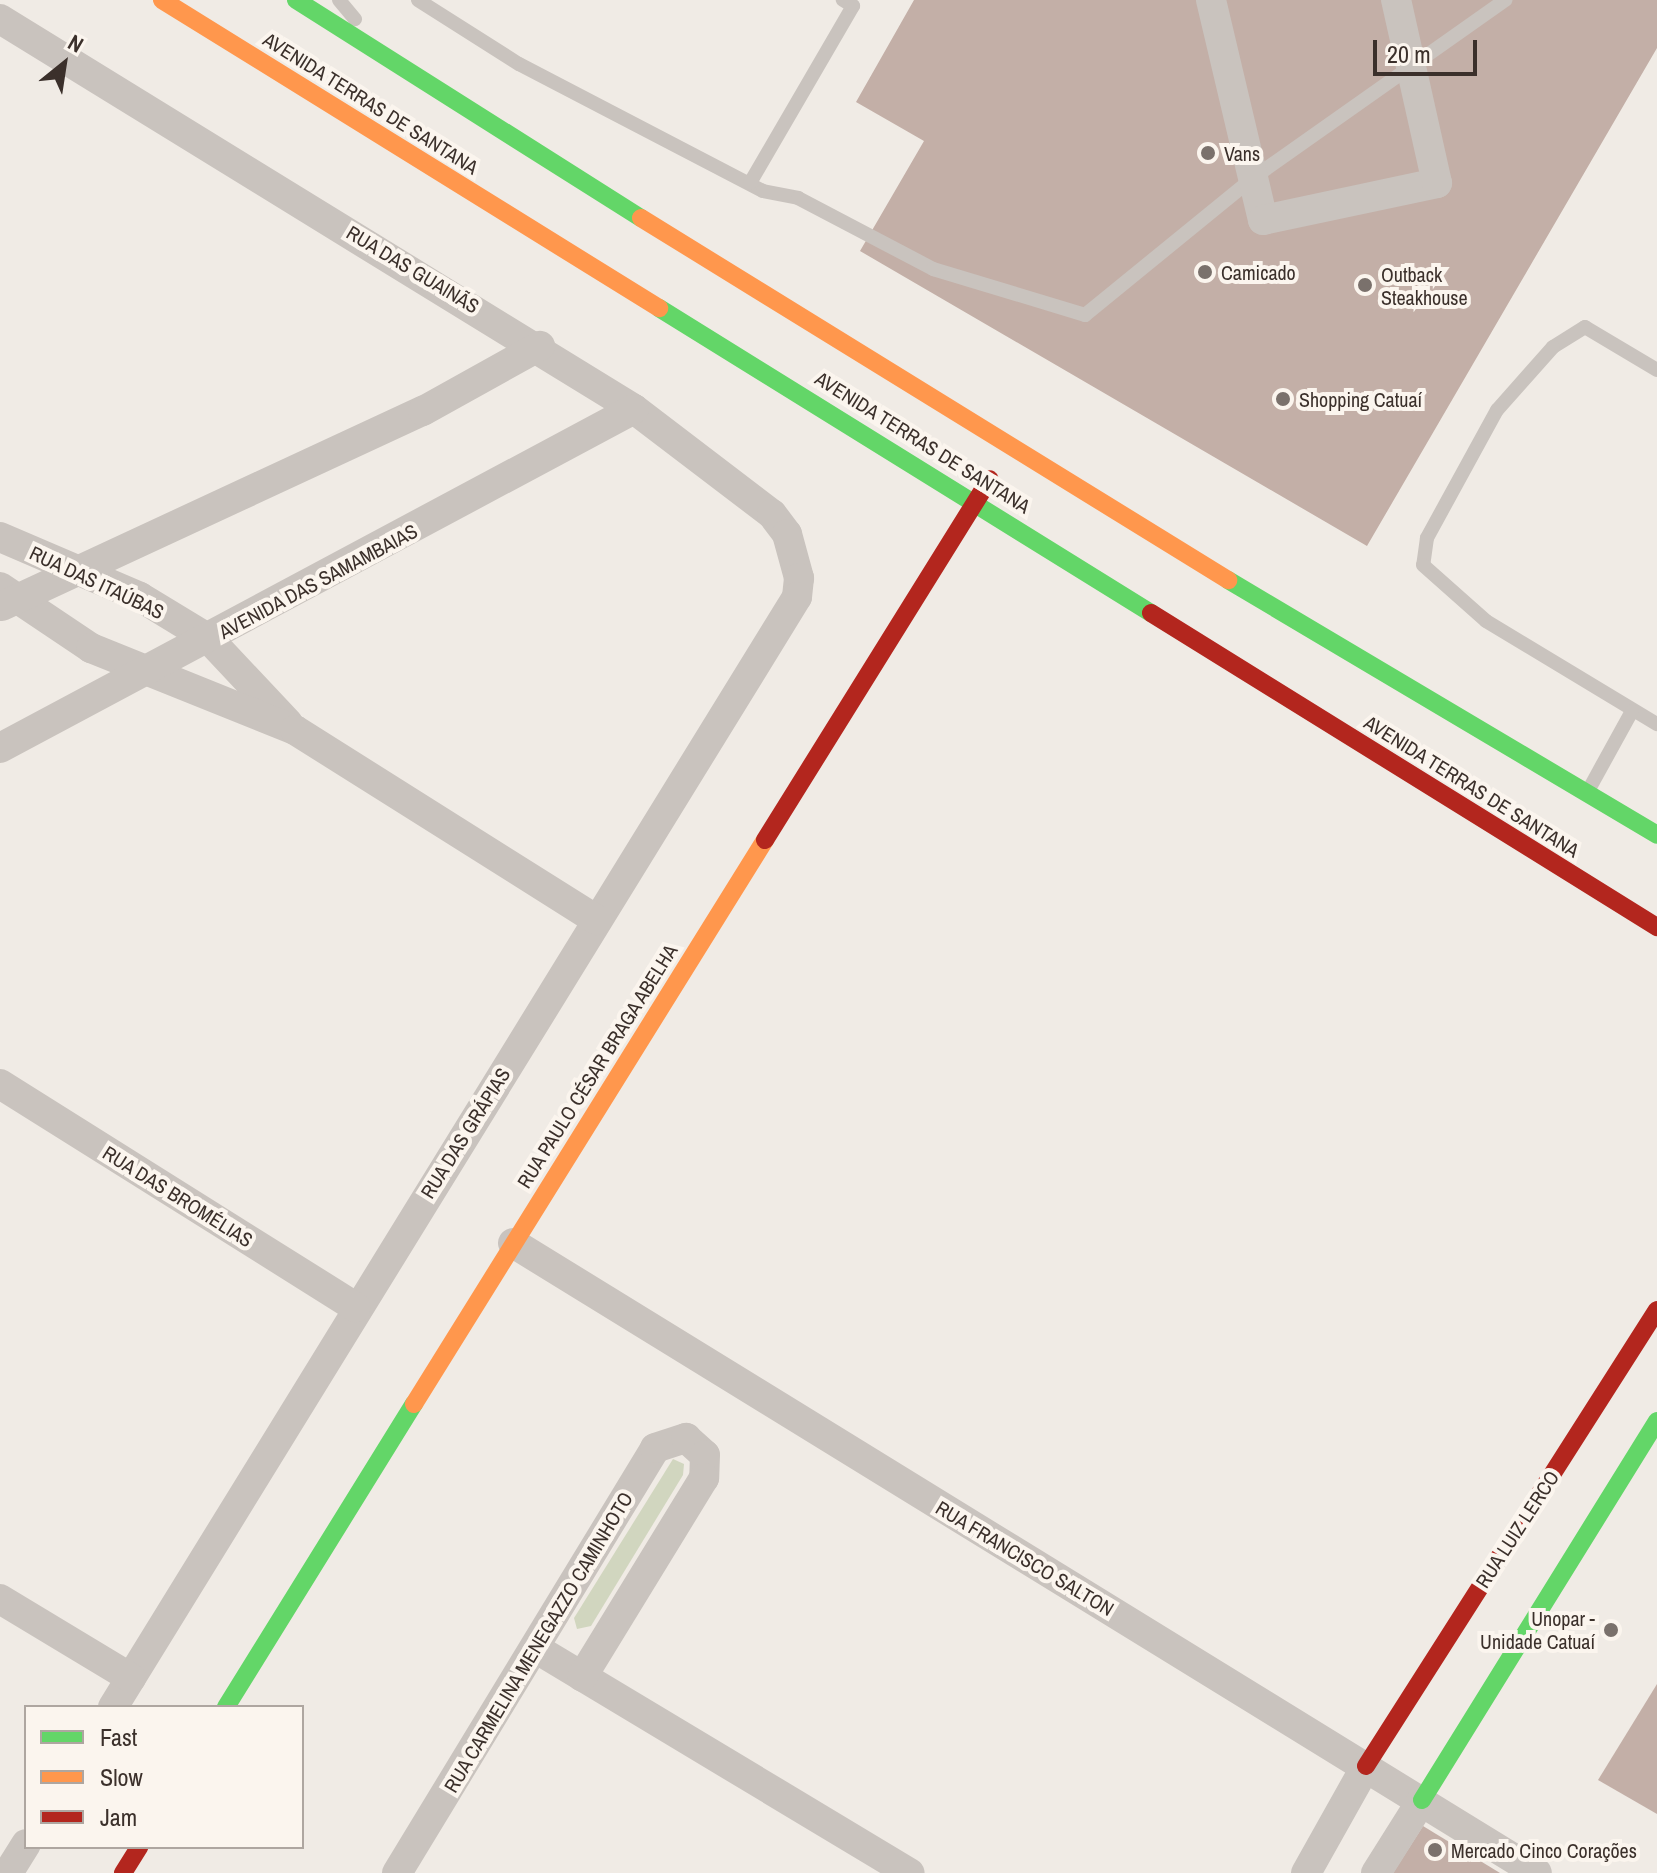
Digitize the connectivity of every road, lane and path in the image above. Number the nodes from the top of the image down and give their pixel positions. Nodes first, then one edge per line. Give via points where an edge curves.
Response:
1 (162, 0) edge
2 (296, 0) edge
3 (339, 0) edge
4 (418, 0) edge
5 (843, 0) edge
6 (1211, 0) edge
7 (1396, 0) edge
8 (1505, 0) edge
9 (0, 19) edge
10 (387, 56) junction
11 (1411, 67) junction
12 (1253, 178) junction
13 (750, 183) junction
14 (540, 346) junction
15 (1657, 370) edge
16 (634, 409) junction
17 (1009, 450) junction
18 (976, 501) junction
19 (0, 537) edge
20 (795, 554) joint
21 (81, 570) junction
22 (5, 598) edge
23 (209, 639) junction
24 (150, 671) junction
25 (1632, 711) junction
26 (1657, 724) edge
27 (295, 730) junction
28 (0, 748) edge
29 (1587, 794) junction
30 (1657, 835) edge
31 (597, 920) junction
32 (1657, 927) edge
33 (0, 1084) edge
34 (513, 1243) junction
35 (356, 1307) junction
36 (1657, 1310) edge
37 (1657, 1421) edge
38 (0, 1599) edge
39 (535, 1648) junction
40 (582, 1677) junction
41 (131, 1678) junction
42 (114, 1705) edge
43 (227, 1705) edge
44 (1366, 1766) junction
45 (1422, 1800) junction
46 (24, 1847) edge
47 (138, 1849) edge
48 (8, 1873) edge
49 (123, 1873) edge
50 (397, 1873) edge
51 (910, 1873) edge
52 (1306, 1873) edge
53 (1376, 1873) edge
54 (1537, 1873) edge

1 - 18 street, AVENIDA TERRAS DE SANTANA
2 - 10 street, AVENIDA TERRAS DE SANTANA
3 - 10 lane
4 - 13 lane via 519,64
5 - 13 lane via 853,6
6 - 12 street
7 - 11 street
8 - 11 lane
9 - 14 street, RUA DAS GUAINÃS
10 - 17 street, AVENIDA TERRAS DE SANTANA
11 - 12 lane
11 - 12 street via 1437,183 1263,220
12 - 13 lane via 1085,315 933,269 798,198
14 - 16 street, RUA DAS GUAINÃS
14 - 21 street via 423,411
15 - 25 lane via 1585,327 1553,347 1497,410 1427,538 1423,565 1486,621
16 - 20 street, RUA DAS GUAINÃS via 772,514
16 - 23 street, AVENIDA DAS SAMAMBAIAS
17 - 18 street, RUA PAULO CÉSAR BRAGA ABELHA
17 - 29 street, AVENIDA TERRAS DE SANTANA
18 - 32 street, AVENIDA TERRAS DE SANTANA
18 - 34 street, RUA PAULO CÉSAR BRAGA ABELHA
19 - 21 street, RUA DAS ITAÚBAS
20 - 31 street, RUA DAS GRÁPIAS via 797,597
21 - 22 street
21 - 23 street, RUA DAS ITAÚBAS
22 - 24 street, RUA DAS ITAÚBAS via 91,648
23 - 24 street, AVENIDA DAS SAMAMBAIAS
23 - 27 street, RUA DAS ITAÚBAS
24 - 27 street, RUA DAS ITAÚBAS
24 - 28 street, AVENIDA DAS SAMAMBAIAS
25 - 26 lane
25 - 29 lane
27 - 31 street, RUA DAS ITAÚBAS
29 - 30 street, AVENIDA TERRAS DE SANTANA
31 - 35 street, RUA DAS GRÁPIAS
33 - 35 street, RUA DAS BROMÉLIAS
34 - 43 street, RUA PAULO CÉSAR BRAGA ABELHA
34 - 44 street, RUA FRANCISCO SALTON
35 - 41 street, RUA DAS GRÁPIAS
36 - 44 street, RUA LUIZ LERCO
37 - 45 street
38 - 41 street
39 - 40 street
39 - 40 street, RUA CARMELINA MENEGAZZO CAMINHOTO via 655,1448 675,1437 694,1442 705,1455 704,1478
39 - 50 street, RUA CARMELINA MENEGAZZO CAMINHOTO
40 - 51 street
41 - 42 street, RUA DAS GRÁPIAS
44 - 45 street, RUA FRANCISCO SALTON
44 - 52 street, RUA LUIZ LERCO
45 - 53 street
45 - 54 street, RUA FRANCISCO SALTON
46 - 48 street
47 - 49 street

